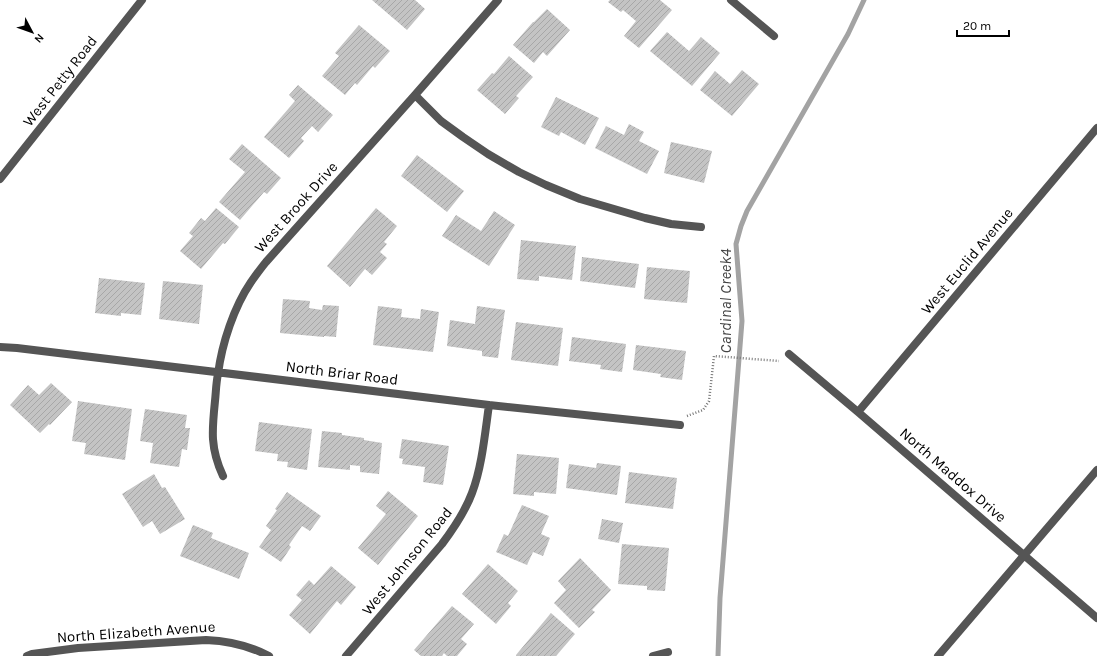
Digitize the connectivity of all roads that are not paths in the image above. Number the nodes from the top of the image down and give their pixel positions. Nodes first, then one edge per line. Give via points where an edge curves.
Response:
1 (142, 0) edge
2 (498, 0) edge
3 (731, 0) edge
4 (774, 36) dead end
5 (415, 95) junction
6 (1097, 128) edge
7 (0, 179) edge
8 (701, 228) dead end
9 (0, 347) edge
10 (789, 354) dead end
11 (218, 372) junction
12 (489, 405) junction
13 (858, 412) junction
14 (680, 425) road end
15 (1097, 470) edge
16 (222, 476) dead end
17 (1024, 555) junction
18 (1097, 618) edge
19 (668, 652) dead end
20 (27, 656) edge
21 (269, 656) edge
22 (346, 656) edge
23 (654, 656) edge
24 (938, 656) edge

1 - 7 street, West Petty Road
2 - 5 street, West Brook Drive
3 - 4 street
5 - 8 street via 441,121 463,137 519,172 546,185 580,199 645,218
5 - 11 street, West Brook Drive via 254,277 231,324
6 - 13 street, West Euclid Avenue
9 - 11 street, North Briar Road
10 - 13 street, North Maddox Drive
11 - 12 street, North Briar Road
11 - 16 street, West Brook Drive via 212,433 217,465
12 - 14 street, North Briar Road
12 - 22 street, West Johnson Road via 472,493 455,528
13 - 17 street, North Maddox Drive
15 - 17 street
17 - 18 street, North Maddox Drive
17 - 24 street
19 - 23 street
20 - 21 street, North Elizabeth Avenue via 78,648 206,640 245,645

